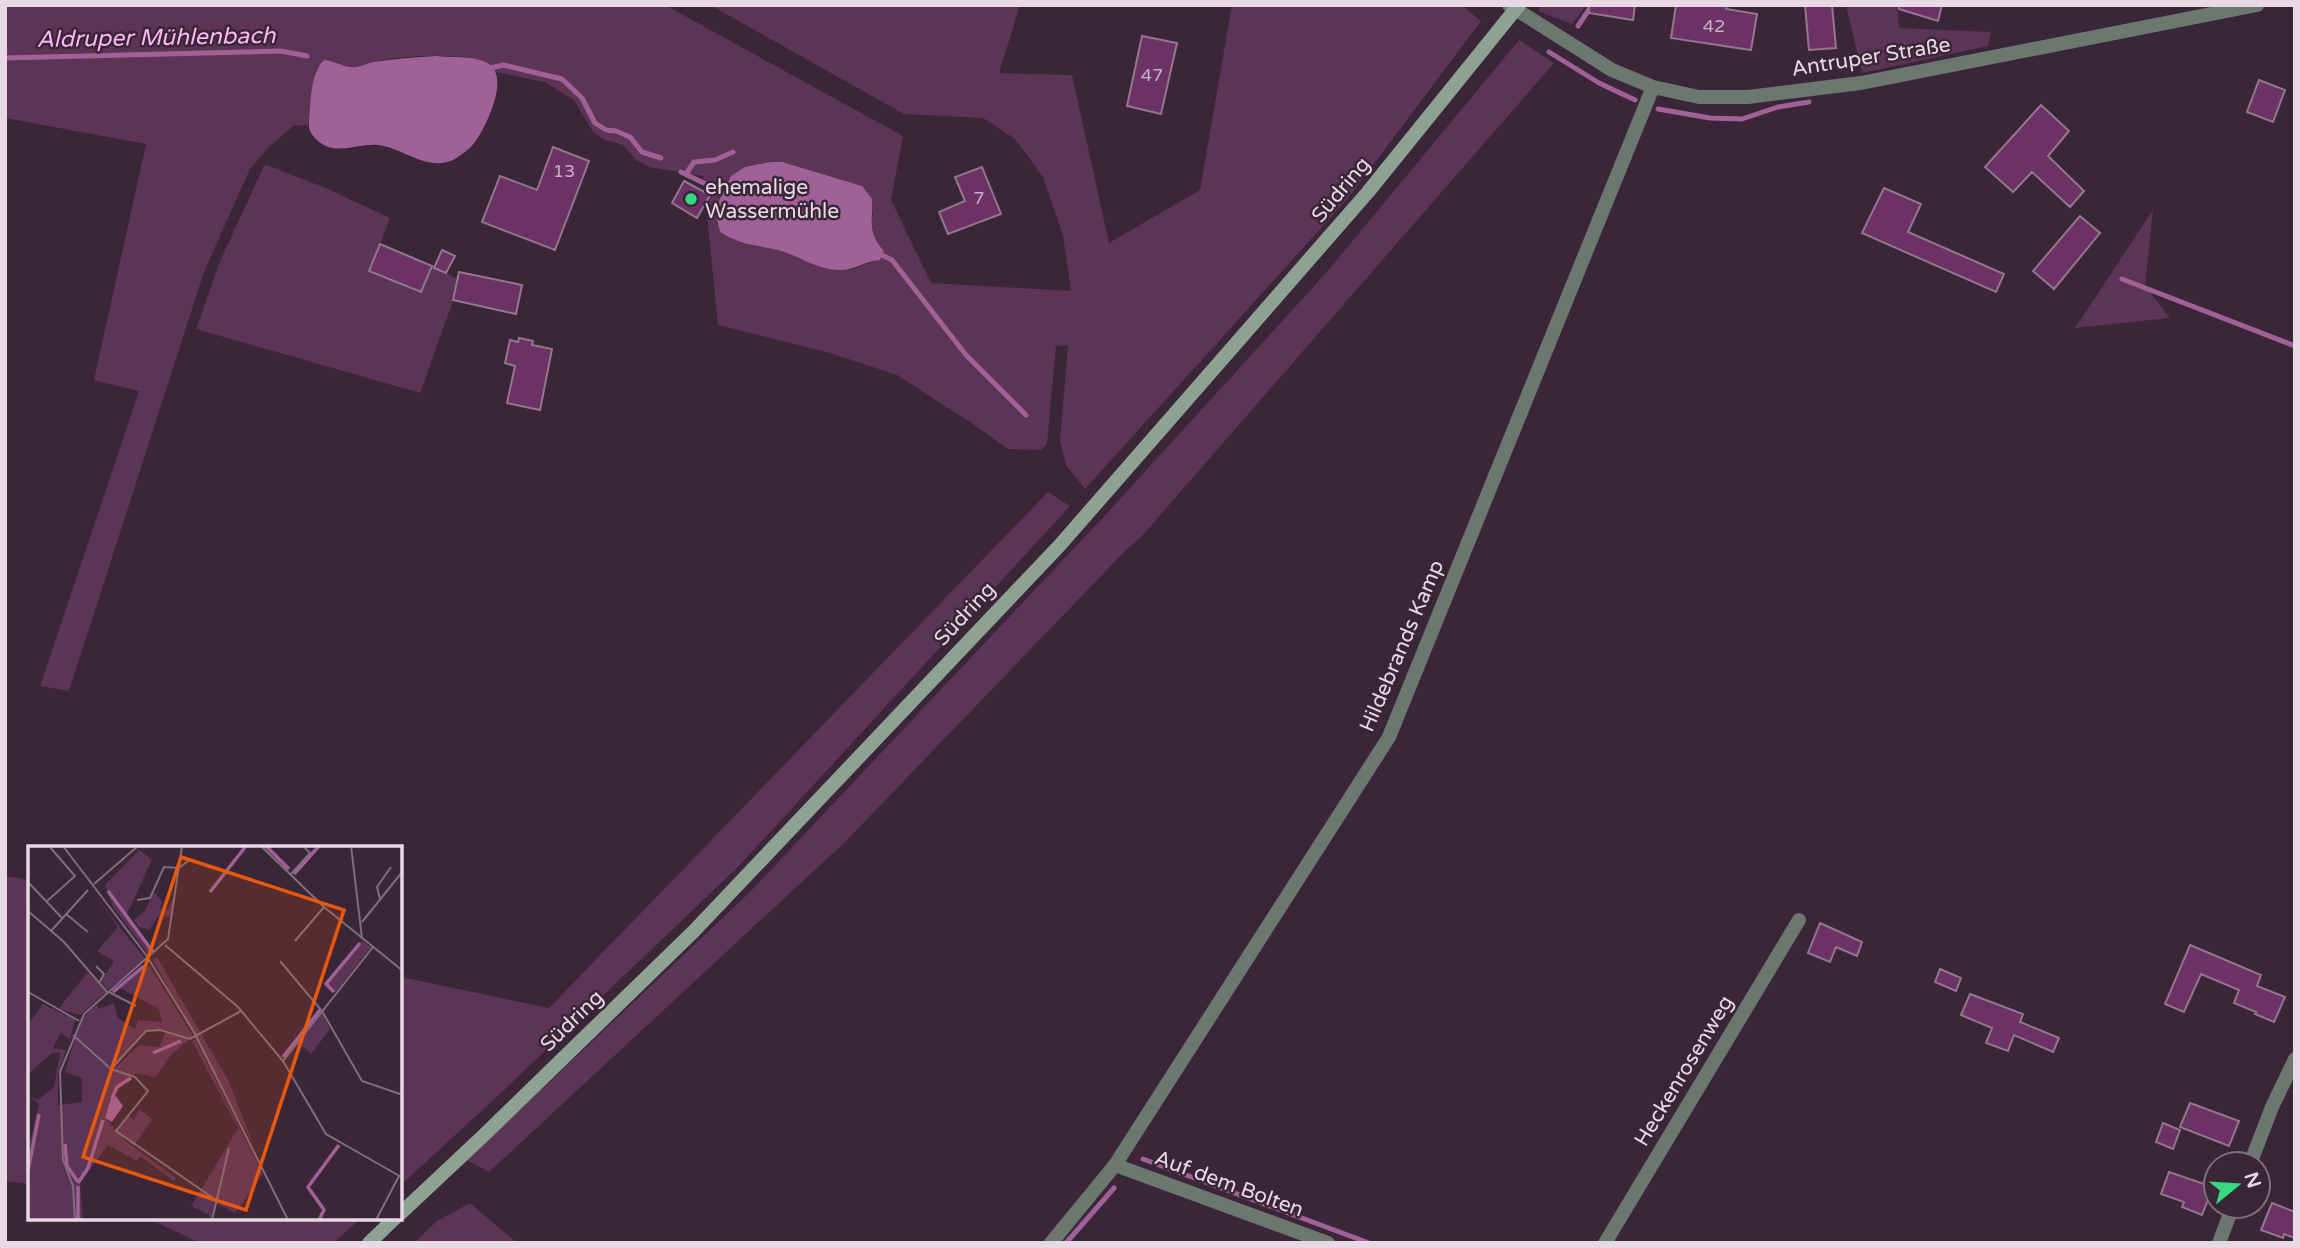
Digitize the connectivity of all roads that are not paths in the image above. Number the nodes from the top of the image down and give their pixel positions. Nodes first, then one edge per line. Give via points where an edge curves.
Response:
1 (1509, 5) edge
2 (1519, 5) edge
3 (2257, 5) edge
4 (1653, 87) junction
5 (1799, 920) dead end
6 (2295, 1059) edge
7 (2255, 1150) edge
8 (1115, 1165) junction
9 (402, 1212) edge
10 (393, 1220) edge
11 (2228, 1220) edge
12 (369, 1243) edge
13 (1051, 1243) edge
14 (1328, 1243) edge
15 (1605, 1243) edge
16 (2219, 1243) edge

1 - 4 street, Antruper Straße via 1612,70
2 - 9 main road, Südring via 1368,192 1060,545 694,931
3 - 4 street, Antruper Straße via 1861,83 1748,97 1699,97
4 - 8 street, Hildebrands Kamp via 1389,737
5 - 15 street, Heckenrosenweg
6 - 7 street
8 - 13 street, Hildebrands Kamp
8 - 14 street, Auf dem Bolten
10 - 12 main road
11 - 16 street

